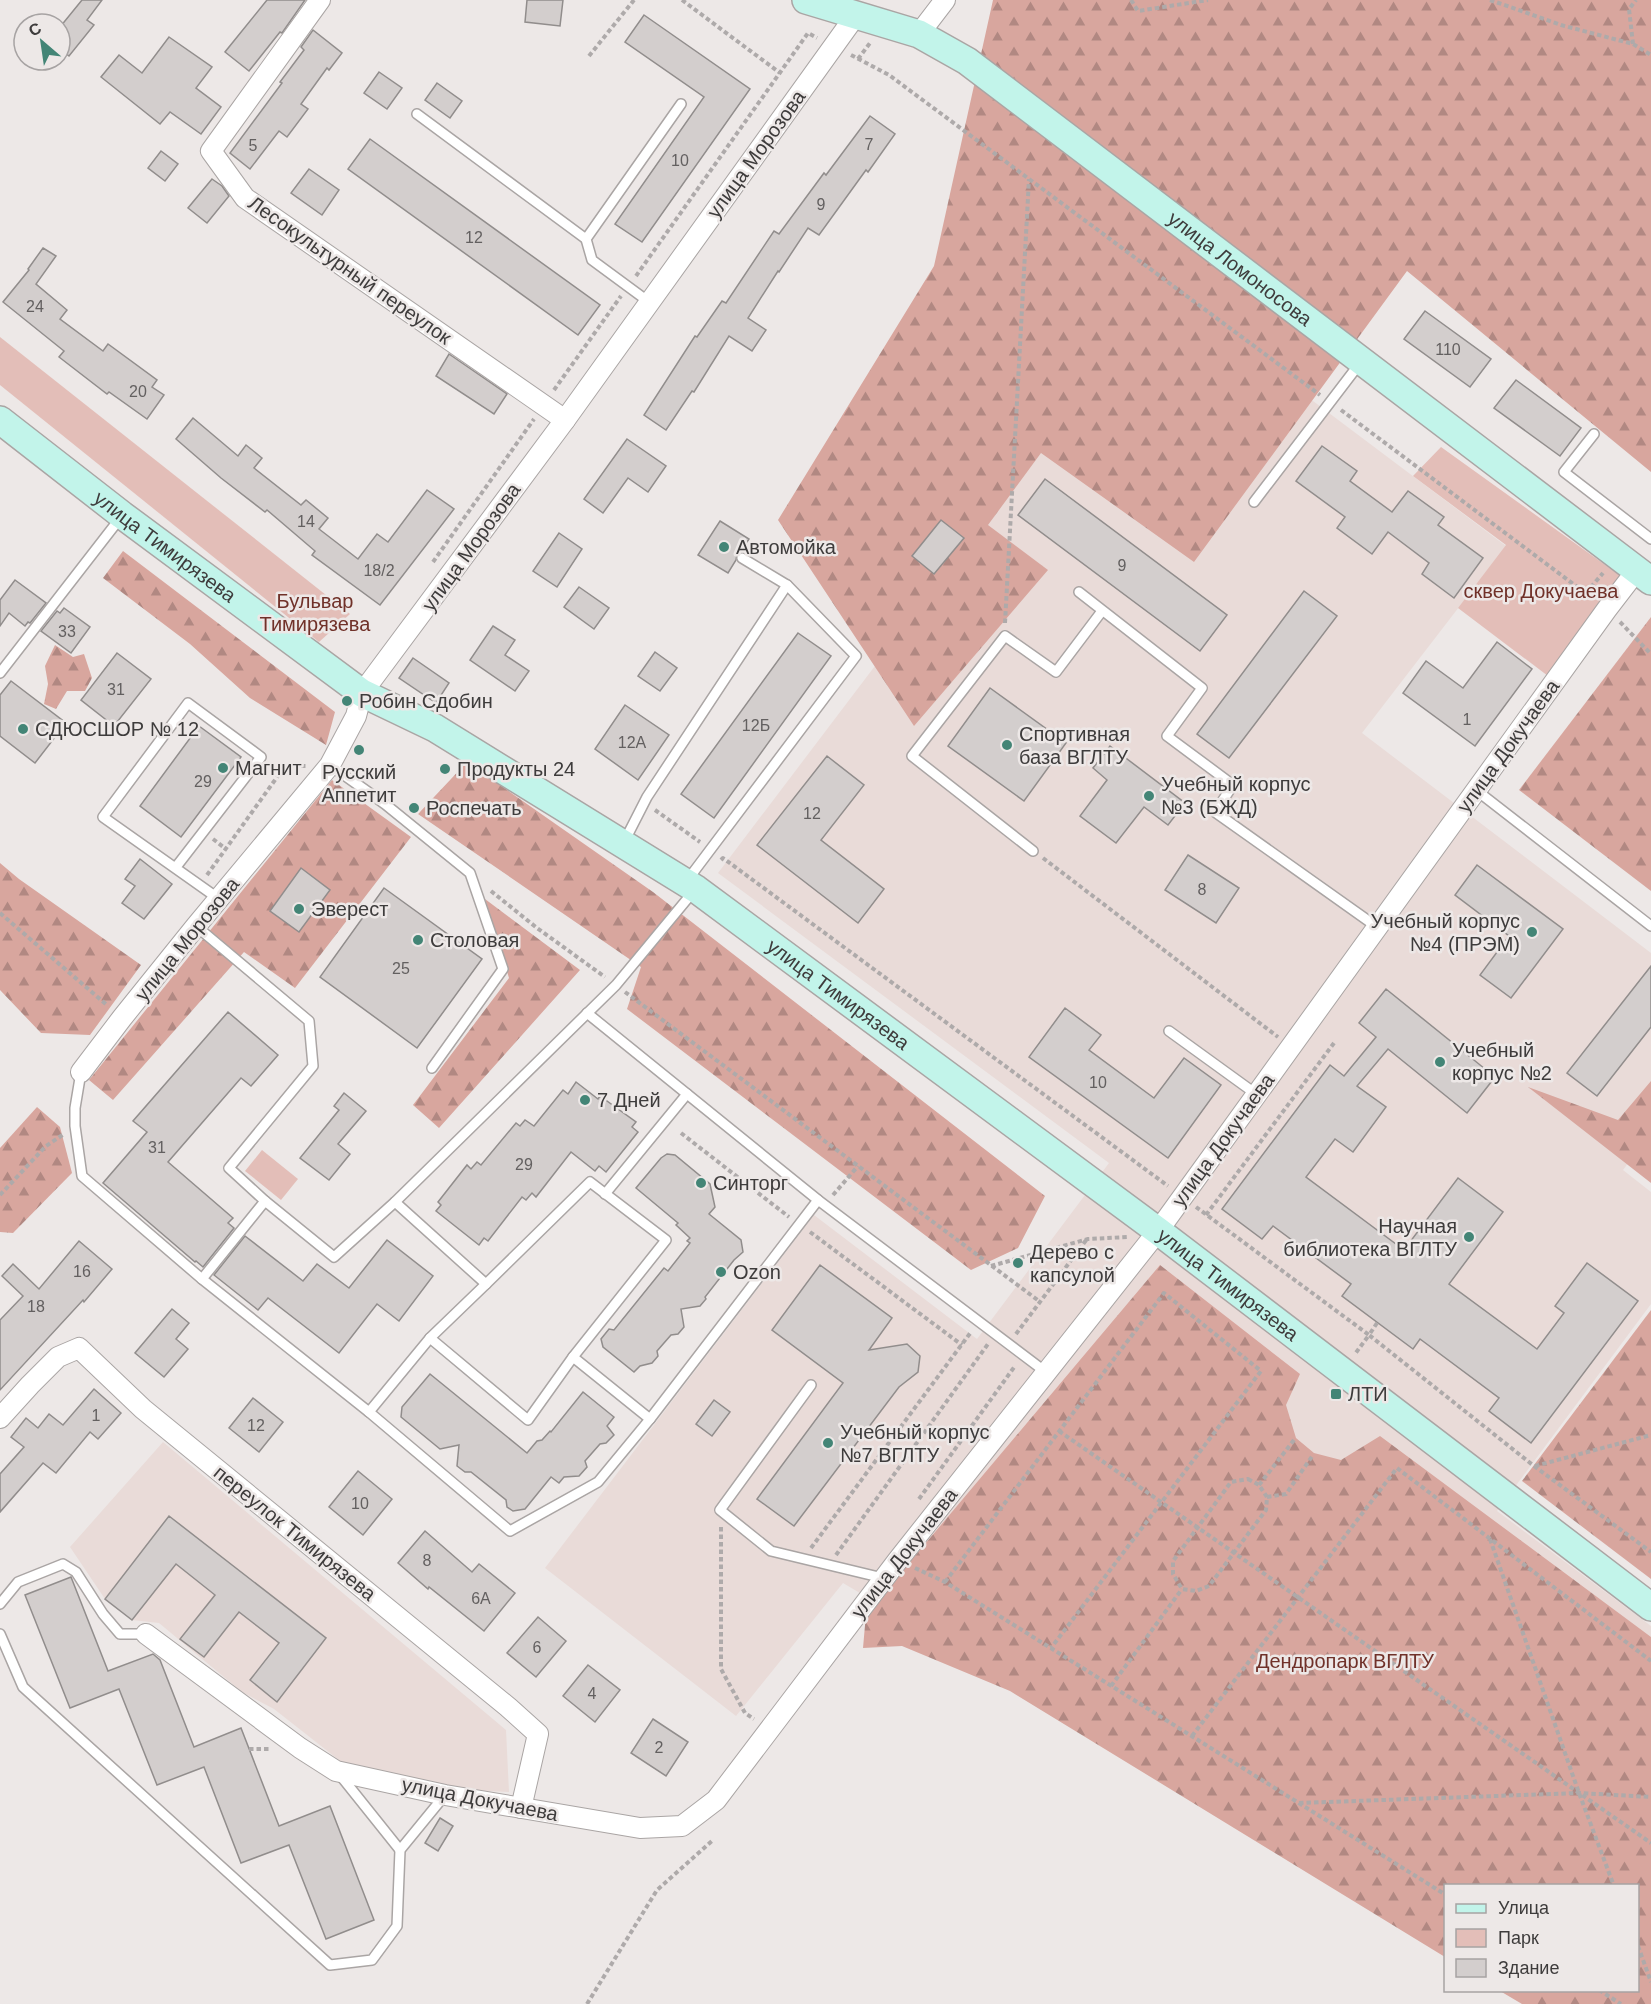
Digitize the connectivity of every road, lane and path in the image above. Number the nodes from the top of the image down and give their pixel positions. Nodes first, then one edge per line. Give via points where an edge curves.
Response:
1 (320, 0) edge
2 (634, 0) edge
3 (682, 0) edge
4 (806, 0) edge
5 (945, 0) edge
6 (1131, 0) edge
7 (1208, 0) edge
8 (1490, 0) edge
9 (1636, 0) edge
10 (856, 15) junction
11 (919, 34) junction
12 (1633, 44) junction
13 (834, 46) junction
14 (589, 56) dead end
15 (1651, 56) edge
16 (780, 73) junction
17 (681, 104) dead end
18 (417, 114) dead end
19 (1029, 178) junction
20 (586, 239) junction
21 (628, 287) junction
22 (649, 303) junction
23 (1361, 361) junction
24 (1330, 402) junction
25 (544, 405) junction
26 (0, 420) edge
27 (565, 420) junction
28 (1594, 434) dead end
29 (1254, 502) dead end
30 (122, 515) junction
31 (1651, 539) edge
32 (742, 558) dead end
33 (429, 568) dead end
34 (1647, 577) edge
35 (787, 585) junction
36 (1079, 592) dead end
37 (1607, 609) junction
38 (1102, 611) junction
39 (1005, 636) junction
40 (1651, 654) edge
41 (0, 673) edge
42 (362, 693) junction
43 (330, 765) junction
44 (1476, 790) junction
45 (644, 802) junction
46 (623, 844) junction
47 (711, 849) junction
48 (1033, 851) joint
49 (723, 858) junction
50 (176, 867) junction
51 (470, 873) junction
52 (200, 885) junction
53 (691, 886) junction
54 (219, 899) junction
55 (0, 913) edge
56 (196, 926) junction
57 (1651, 926) edge
58 (1377, 927) junction
59 (616, 985) junction
60 (587, 1013) junction
61 (122, 1018) junction
62 (1169, 1031) dead end
63 (1334, 1043) dead end
64 (1291, 1046) junction
65 (432, 1068) dead end
66 (81, 1072) joint
67 (687, 1094) junction
68 (1256, 1094) junction
69 (75, 1126) junction
70 (681, 1133) dead end
71 (858, 1166) junction
72 (605, 1194) junction
73 (0, 1195) edge
74 (1183, 1197) junction
75 (265, 1201) junction
76 (395, 1202) junction
77 (821, 1202) junction
78 (1206, 1215) junction
79 (799, 1224) junction
80 (1158, 1231) junction
81 (991, 1266) junction
82 (201, 1279) junction
83 (486, 1284) junction
84 (1039, 1301) junction
85 (979, 1322) junction
86 (1377, 1323) dead end
87 (995, 1334) junction
88 (1369, 1335) junction
89 (430, 1338) junction
90 (1008, 1344) junction
91 (962, 1345) junction
92 (573, 1357) junction
93 (1342, 1371) junction
94 (1047, 1373) junction
95 (811, 1385) dead end
96 (369, 1412) junction
97 (0, 1418) edge
98 (650, 1419) junction
99 (1059, 1431) junction
100 (1651, 1435) edge
101 (1294, 1440) dead end
102 (1313, 1455) dead end
103 (1534, 1466) junction
104 (1259, 1485) junction
105 (1267, 1497) junction
106 (1161, 1503) junction
107 (720, 1510) junction
108 (1198, 1528) junction
109 (1490, 1539) junction
110 (1651, 1552) edge
111 (1234, 1553) junction
112 (801, 1560) junction
113 (898, 1560) junction
114 (829, 1564) junction
115 (883, 1578) junction
116 (945, 1582) junction
117 (1182, 1589) junction
118 (1298, 1598) junction
119 (0, 1604) edge
120 (1651, 1607) edge
121 (0, 1634) edge
122 (146, 1634) joint
123 (1051, 1648) junction
124 (1651, 1661) edge
125 (1111, 1686) junction
126 (757, 1721) dead end
127 (1192, 1736) junction
128 (336, 1771) junction
129 (1579, 1793) junction
130 (445, 1795) junction
131 (1651, 1797) edge
132 (1298, 1803) junction
133 (521, 1808) junction
134 (713, 1840) dead end
135 (1651, 1843) edge
136 (400, 1850) junction
137 (1613, 1884) edge
138 (1444, 1894) edge
139 (1639, 1949) edge
140 (1651, 1982) edge
141 (1602, 1992) edge
142 (587, 2004) edge
143 (1621, 2004) edge

1 - 25 street, Лесокультурный переулок via 211,151 245,198
2 - 14 path
3 - 16 path
4 - 10 main road, улица Ломоносова
5 - 11 street
6 - 7 path via 1138,11
8 - 12 path via 1561,25
9 - 12 path via 1629,9
10 - 11 main road, улица Ломоносова
10 - 13 street, улица Морозова
11 - 23 main road, улица Ломоносова via 967,61
12 - 15 path
13 - 16 path via 808,33
13 - 19 path via 889,75
13 - 22 street, улица Морозова
16 - 21 path
17 - 20 lane
18 - 20 lane
19 - 24 path
19 - 39 path
20 - 21 lane via 592,260
21 - 22 lane
21 - 25 path
22 - 27 street, улица Морозова
23 - 24 lane
23 - 34 main road, улица Ломоносова
24 - 29 lane
24 - 37 path
25 - 27 street, Лесокультурный переулок
25 - 33 path
26 - 30 main road, улица Тимирязева
27 - 42 street, улица Морозова
28 - 31 lane via 1564,472
30 - 41 lane
30 - 42 main road, улица Тимирязева
32 - 35 lane
34 - 37 street, улица Докучаева
35 - 45 lane
35 - 47 lane via 856,656
36 - 38 lane
37 - 40 path
37 - 44 street, улица Докучаева
38 - 39 lane via 1056,672
38 - 58 lane via 1202,688 1167,736 1233,785 1215,812
39 - 48 lane via 912,756
42 - 43 street, улица Морозова via 356,716
42 - 46 main road, улица Тимирязева via 435,728
43 - 51 lane
43 - 52 path via 285,766
43 - 54 street, улица Морозова
44 - 57 lane
44 - 58 street, улица Докучаева
45 - 46 lane
45 - 47 path
46 - 53 main road, улица Тимирязева
47 - 49 path
47 - 53 lane
48 - 64 path
49 - 53 path
49 - 74 path
50 - 50 lane via 103,817 188,703 261,758
50 - 52 lane
51 - 59 path
51 - 65 lane via 502,969
52 - 54 lane
53 - 59 lane
53 - 80 main road, улица Тимирязева
54 - 56 street, улица Морозова
55 - 61 path
56 - 61 street, улица Морозова
56 - 75 lane via 309,1021 313,1066 229,1168
58 - 64 street, улица Докучаева
59 - 60 lane
59 - 71 path
60 - 67 lane
60 - 76 lane
61 - 66 street, улица Морозова
62 - 68 lane
63 - 78 path
64 - 68 street, улица Докучаева
66 - 69 lane
67 - 72 lane
67 - 77 lane
68 - 74 street, улица Докучаева
69 - 73 path via 46,1146
69 - 82 lane via 82,1176
70 - 79 path
71 - 77 path
71 - 81 path
72 - 83 lane via 590,1182
72 - 92 lane via 666,1240
74 - 78 path
74 - 80 street, улица Докучаева
75 - 76 lane via 334,1257
75 - 82 lane
76 - 83 lane
77 - 79 lane
77 - 85 lane
78 - 88 path
79 - 91 path
79 - 98 lane
80 - 93 main road, улица Тимирязева
80 - 94 street, улица Докучаева
81 - 84 path
81 - 84 path via 1088,1239
82 - 96 lane
83 - 89 lane
84 - 90 path
85 - 87 lane
85 - 91 path
86 - 88 path
87 - 90 lane
87 - 114 path
88 - 93 path
88 - 103 path
89 - 92 lane via 528,1420
89 - 96 lane
90 - 94 lane
91 - 112 path
92 - 98 lane
93 - 120 main road, улица Тимирязева
94 - 113 street, улица Докучаева
95 - 107 lane
96 - 98 lane via 510,1531 598,1482
97 - 133 street, переулок Тимирязева via 58,1357 79,1348 143,1409 538,1734
99 - 106 path
99 - 106 path via 1164,1293 1262,1371
99 - 116 path
100 - 103 path
101 - 104 path
102 - 105 path via 1286,1494
103 - 110 path
104 - 105 path
104 - 108 path via 1248,1479 1231,1482
105 - 111 path via 1266,1510
106 - 108 path
106 - 123 path
107 - 112 lane via 771,1551
107 - 126 path via 721,1669 745,1713
108 - 111 path
108 - 117 path via 1173,1561 1173,1574
109 - 118 path via 1396,1468
109 - 124 path
109 - 129 path
111 - 117 path via 1209,1586 1196,1591
111 - 118 path
112 - 114 lane
113 - 115 street, улица Докучаева
113 - 116 path
114 - 115 lane
115 - 133 street, улица Докучаева via 716,1800 682,1826 640,1828
116 - 123 path
117 - 125 path
118 - 127 path
118 - 129 path
119 - 122 lane via 18,1582 63,1564 76,1572 120,1634
121 - 136 lane via 23,1687 330,1965 372,1960 397,1926
122 - 128 street, улица Докучаева
123 - 125 path
125 - 127 path
127 - 132 path
128 - 130 street, улица Докучаева
128 - 136 lane
129 - 131 path
129 - 132 path
129 - 135 path
129 - 137 path
130 - 133 street, улица Докучаева
130 - 136 lane
132 - 138 path
134 - 142 path via 657,1890
139 - 140 path
141 - 143 path

